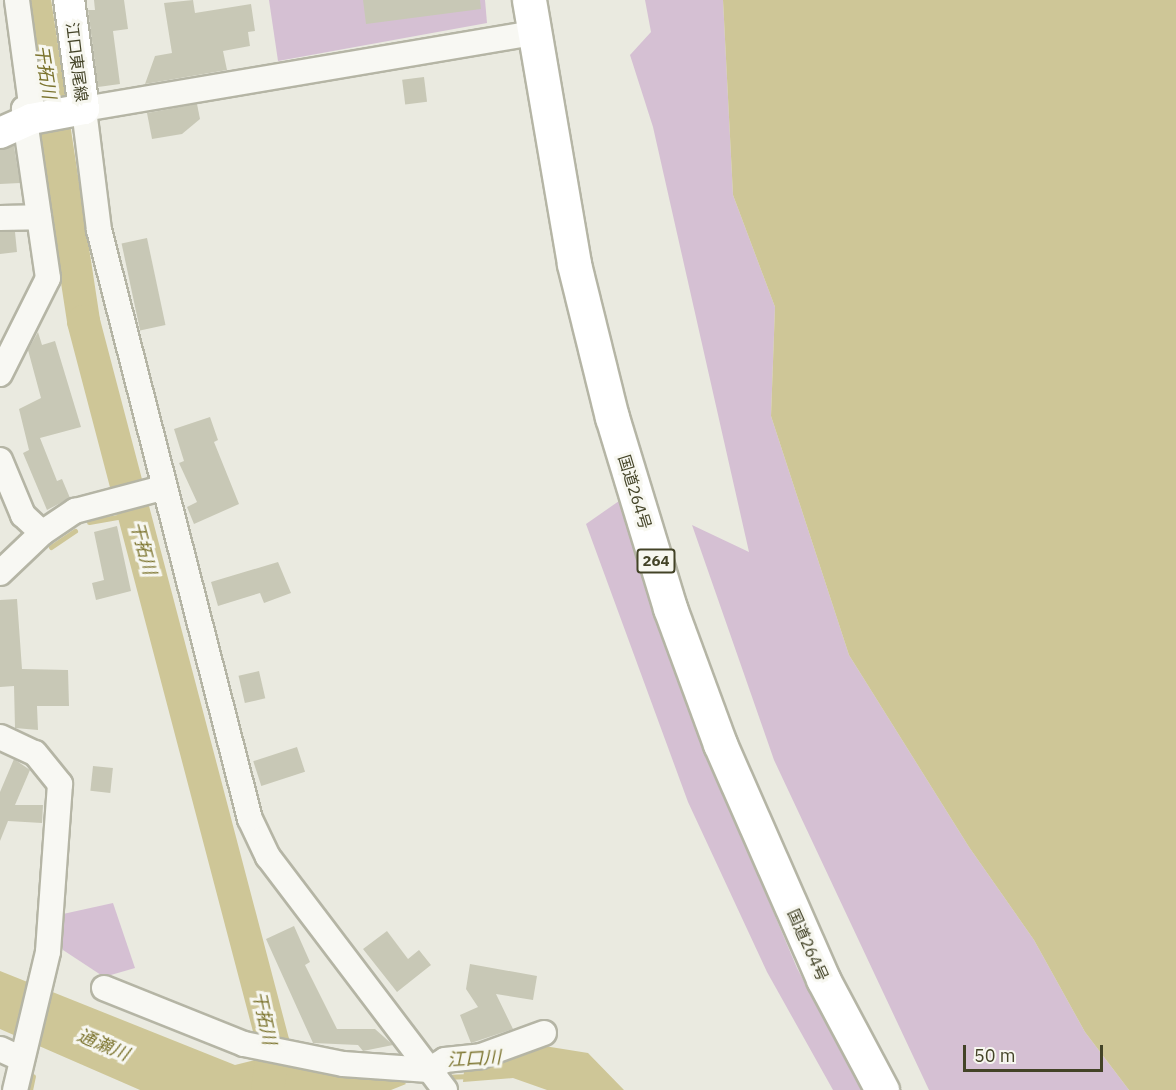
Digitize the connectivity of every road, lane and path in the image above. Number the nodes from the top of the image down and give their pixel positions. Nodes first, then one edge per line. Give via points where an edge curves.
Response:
1 (16, 0) edge
2 (69, 0) edge
3 (529, 0) edge
4 (532, 33) junction
5 (76, 111) junction
6 (19, 124) edge
7 (39, 217) junction
8 (0, 218) edge
9 (0, 374) edge
10 (0, 460) edge
11 (153, 490) junction
12 (42, 533) junction
13 (0, 573) edge
14 (0, 737) edge
15 (104, 988) dead end
16 (544, 1033) dead end
17 (14, 1054) edge
18 (438, 1082) edge
19 (15, 1090) edge
20 (882, 1090) edge

1 - 6 street via 31,104 24,108
2 - 5 main road, 江口東尾線
3 - 4 highway, 国道264号 / 264
4 - 5 street
4 - 20 highway, 国道264号 / 264 via 574,264 612,417 670,608 729,765 823,980
5 - 6 main road, 江口東尾線
5 - 11 street
6 - 7 street
7 - 8 street
7 - 9 street via 48,278
10 - 12 street via 23,515
11 - 12 street via 75,511
11 - 18 street via 250,819 268,857
12 - 13 street
14 - 17 street via 35,753 60,784 55,888 43,976
15 - 18 street via 156,1012 283,1054
16 - 18 street via 481,1056 445,1060
17 - 19 street

